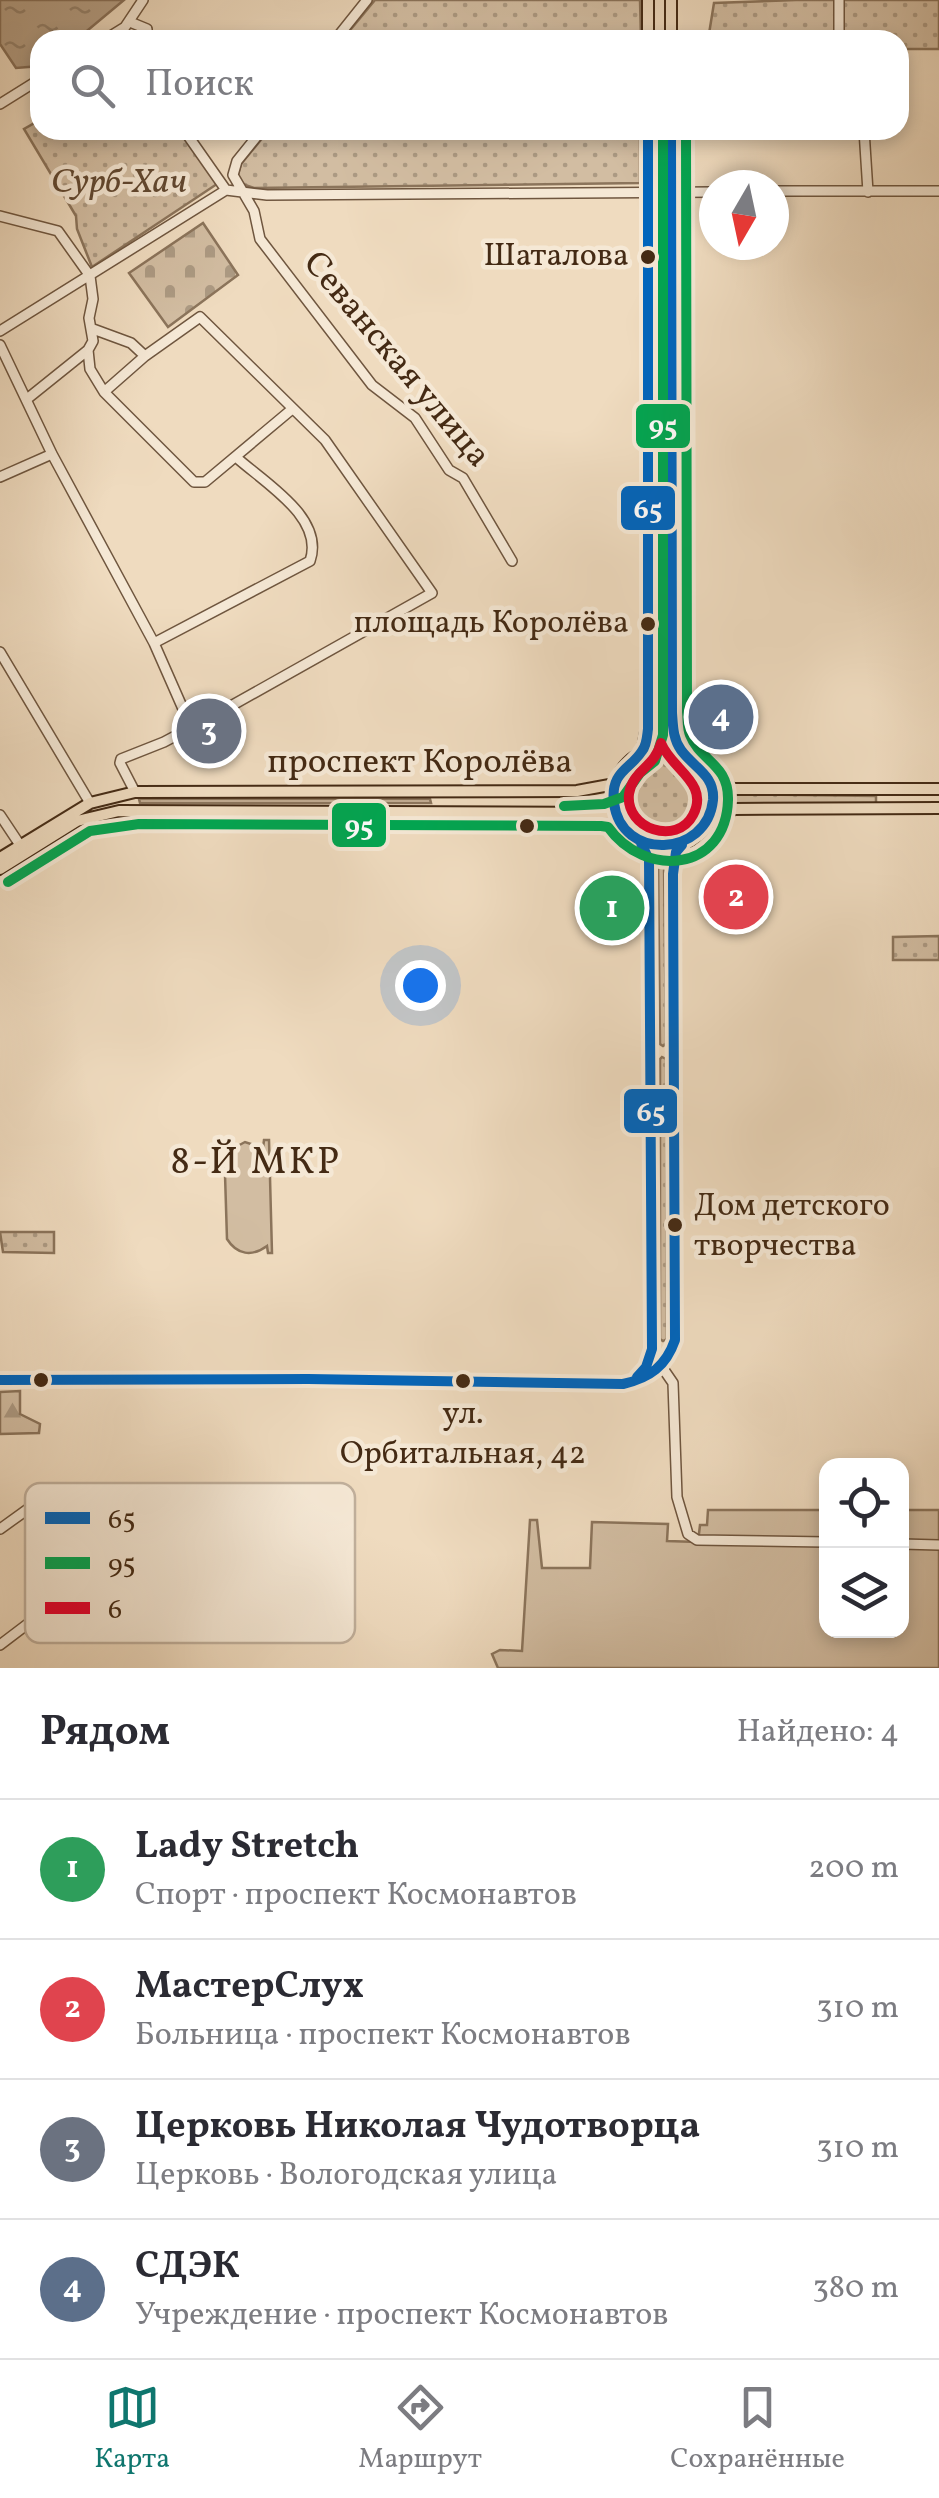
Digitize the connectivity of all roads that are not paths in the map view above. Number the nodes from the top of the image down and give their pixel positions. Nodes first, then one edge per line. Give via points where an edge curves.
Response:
1 (143, 0) edge
2 (367, 0) edge
3 (648, 0) edge
4 (672, 0) edge
5 (838, 0) edge
6 (128, 24) junction
7 (119, 30) edge
8 (130, 30) edge
9 (144, 30) edge
10 (343, 30) edge
11 (648, 30) edge
12 (671, 30) edge
13 (839, 30) edge
14 (30, 85) edge
15 (0, 104) edge
16 (191, 140) edge
17 (255, 140) edge
18 (648, 140) edge
19 (672, 140) edge
20 (865, 140) edge
21 (226, 190) junction
22 (789, 191) edge
23 (939, 191) edge
24 (672, 192) junction
25 (699, 192) edge
26 (868, 192) junction
27 (244, 193) junction
28 (648, 194) junction
29 (0, 216) edge
30 (90, 276) junction
31 (93, 330) junction
32 (0, 331) edge
33 (0, 345) edge
34 (88, 350) junction
35 (145, 356) junction
36 (104, 392) junction
37 (27, 399) junction
38 (291, 410) junction
39 (52, 454) junction
40 (236, 458) junction
41 (0, 478) edge
42 (512, 562) dead end
43 (154, 643) junction
44 (0, 652) edge
45 (191, 727) junction
46 (682, 752) junction
47 (642, 754) junction
48 (708, 776) junction
49 (615, 784) junction
50 (885, 789) junction
51 (939, 789) edge
52 (135, 792) junction
53 (431, 792) junction
54 (90, 804) junction
55 (886, 808) junction
56 (939, 808) edge
57 (138, 810) junction
58 (431, 812) junction
59 (616, 813) junction
60 (0, 814) edge
61 (704, 826) junction
62 (641, 843) junction
63 (20, 845) junction
64 (682, 845) junction
65 (0, 858) edge
66 (0, 868) edge
67 (651, 1051) junction
68 (674, 1051) junction
69 (674, 1340) junction
70 (652, 1341) junction
71 (662, 1367) junction
72 (0, 1380) edge
73 (633, 1382) junction
74 (25, 1511) edge
75 (0, 1529) edge
76 (819, 1542) edge
77 (909, 1544) edge
78 (939, 1545) edge
79 (25, 1627) edge
80 (0, 1646) edge

1 - 6 street
2 - 10 street
3 - 11 main road
4 - 12 main road
5 - 13 street
6 - 7 street
6 - 8 street
6 - 9 street
14 - 15 street
16 - 21 street
17 - 27 street via 234,169
18 - 28 main road
19 - 24 main road
20 - 26 street
21 - 27 street
21 - 30 street
22 - 26 street
23 - 26 street
24 - 25 street
24 - 28 street
24 - 46 main road via 672,700 673,732
27 - 28 street
27 - 42 street, Севанская улица via 260,238 372,385 416,418 448,470 463,478
28 - 47 main road via 648,722
29 - 30 street via 58,231
30 - 31 street
30 - 32 street
31 - 34 street
31 - 35 street via 131,343
33 - 37 street
34 - 36 street
34 - 37 street
35 - 36 street
35 - 38 street via 200,317
36 - 40 street via 194,482 206,482
37 - 39 street
38 - 40 street
38 - 45 street via 325,440 432,593
39 - 41 street
39 - 43 street
40 - 43 street via 300,514 311,531 310,562
43 - 45 street
44 - 54 street
45 - 52 street via 122,759
46 - 47 main road
46 - 48 main road
47 - 49 main road via 628,762
48 - 50 main road via 734,789
48 - 61 main road via 713,798
49 - 53 main road, проспект Королёва via 578,791
49 - 59 main road
50 - 51 main road
50 - 55 main road via 879,803
52 - 53 main road, проспект Королёва
52 - 54 main road, проспект Королёва
52 - 57 main road
53 - 58 main road via 437,799
54 - 63 main road, проспект Королёва
55 - 56 main road
55 - 61 main road via 734,810
57 - 58 main road, проспект Королёва
57 - 66 main road, проспект Королёва via 85,817
58 - 59 main road, проспект Королёва
59 - 62 main road
60 - 63 street
61 - 64 main road
62 - 64 main road
62 - 67 main road via 649,860
63 - 65 main road, проспект Королёва
64 - 68 main road via 674,862
67 - 68 main road
67 - 70 main road
68 - 69 main road
69 - 70 main road via 663,1346
69 - 71 main road
70 - 73 main road via 646,1367
71 - 73 main road
71 - 76 street via 673,1383 677,1497 688,1534 697,1540
72 - 73 main road
74 - 75 street
77 - 78 street
79 - 80 street

